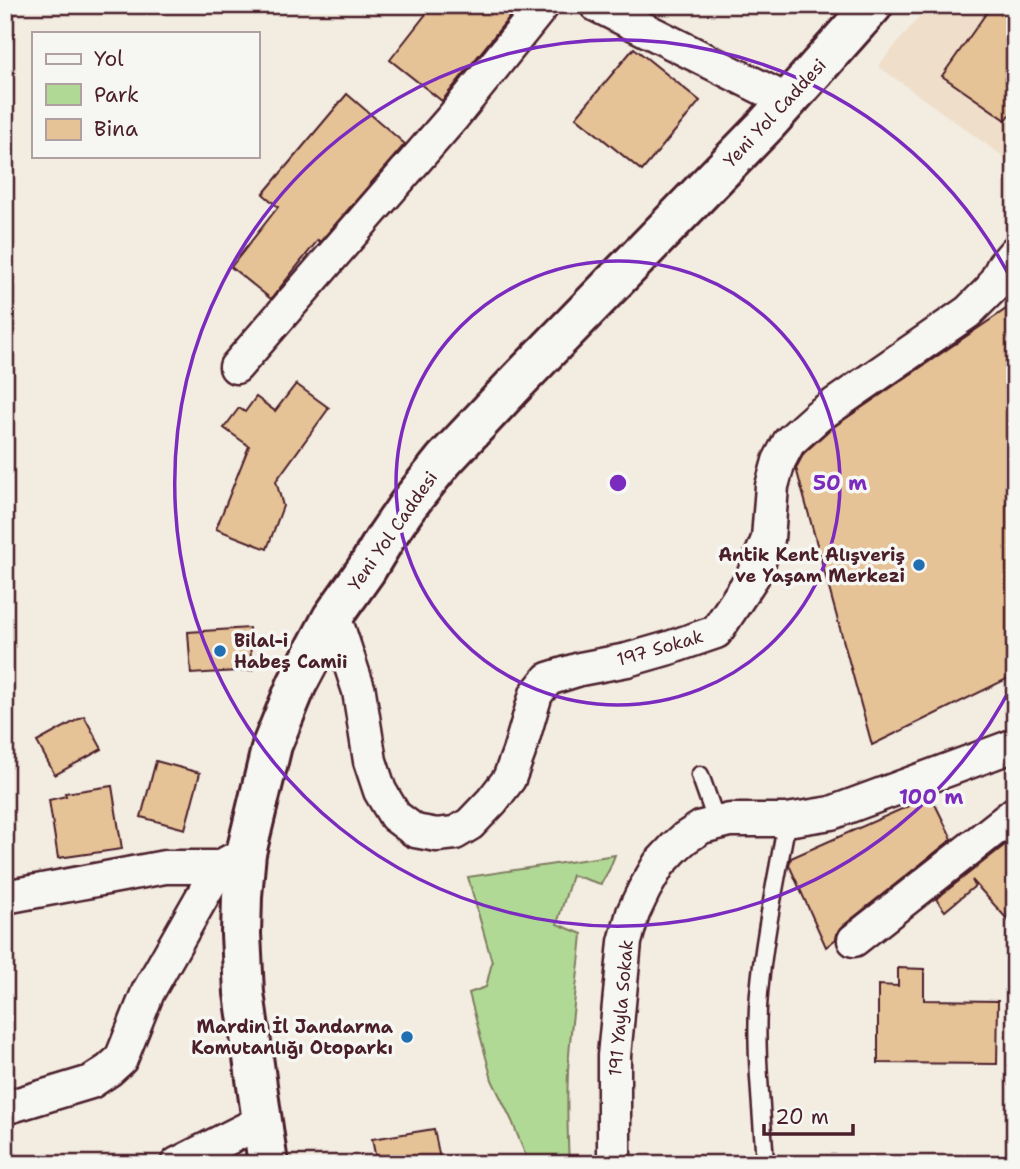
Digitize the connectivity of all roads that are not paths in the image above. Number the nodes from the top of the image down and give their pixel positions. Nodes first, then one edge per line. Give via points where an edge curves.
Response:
1 (543, 5) edge
2 (596, 5) edge
3 (873, 5) edge
4 (891, 5) edge
5 (788, 101) junction
6 (1015, 252) edge
7 (236, 367) dead end
8 (339, 630) junction
9 (1015, 745) edge
10 (700, 775) dead end
11 (1015, 813) edge
12 (787, 820) junction
13 (717, 824) junction
14 (233, 860) junction
15 (5, 897) edge
16 (854, 940) dead end
17 (5, 1108) edge
18 (262, 1121) junction
19 (177, 1164) edge
20 (268, 1164) edge
21 (285, 1164) edge
22 (614, 1164) edge
23 (765, 1164) edge

1 - 7 street via 453,117
2 - 5 street
3 - 5 main road, Yeni Yol Caddesi
4 - 8 main road, Yeni Yol Caddesi via 676,246 464,464 375,590
5 - 14 main road, Yeni Yol Caddesi via 518,381 408,505 332,618 298,684
6 - 8 street, 197 Sokak via 992,288 968,312 818,416 789,442 772,486 768,539 752,576 716,632 548,679 536,694 509,779 470,824 455,833 415,831 395,816 380,791 370,761 359,691
8 - 21 main road, Yeni Yol Caddesi via 295,725 271,827 264,894 264,986
9 - 12 street, 191 Yayla Sokak via 831,813
10 - 13 lane
11 - 16 street
12 - 13 street, 191 Yayla Sokak
12 - 23 lane via 759,994
13 - 22 street, 191 Yayla Sokak via 694,832 659,864 625,942 614,1056
14 - 15 street via 165,867
14 - 17 street via 148,992 121,1059 91,1082
14 - 18 main road, Yeni Yol Caddesi
18 - 19 street
18 - 20 main road, Yeni Yol Caddesi

